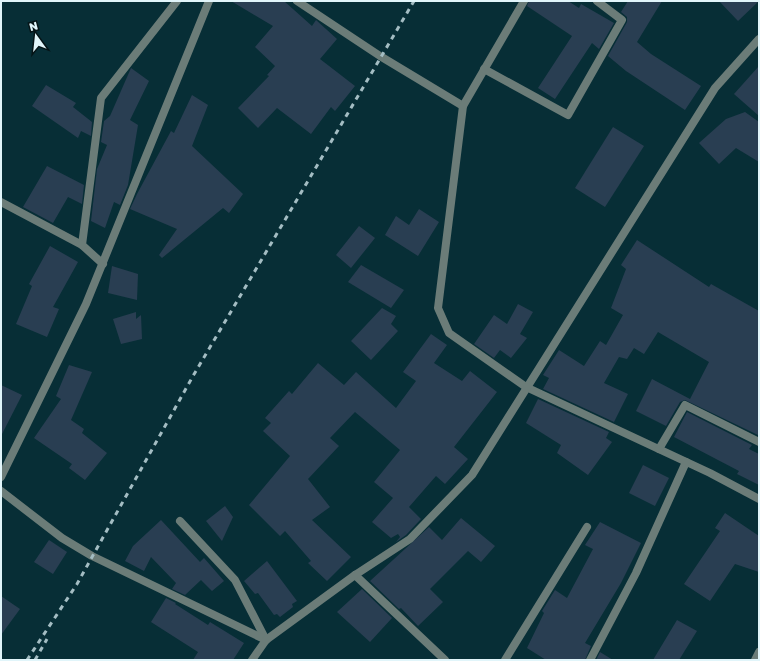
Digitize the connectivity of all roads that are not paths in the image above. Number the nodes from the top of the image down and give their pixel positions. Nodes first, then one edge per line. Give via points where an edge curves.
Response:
1 (177, 1) edge
2 (209, 1) edge
3 (297, 1) edge
4 (524, 1) edge
5 (597, 1) edge
6 (759, 39) edge
7 (484, 69) junction
8 (463, 106) junction
9 (1, 202) edge
10 (82, 245) junction
11 (103, 264) junction
12 (526, 387) junction
13 (759, 442) edge
14 (659, 449) junction
15 (686, 462) junction
16 (1, 477) edge
17 (1, 491) edge
18 (759, 499) edge
19 (180, 521) dead end
20 (587, 527) dead end
21 (355, 575) junction
22 (266, 640) junction
23 (759, 652) edge
24 (252, 660) edge
25 (445, 660) edge
26 (505, 660) edge
27 (590, 660) edge
28 (755, 660) edge

1 - 10 street via 101,98
2 - 11 street
3 - 8 street via 380,56
4 - 7 street
5 - 7 street via 622,20 568,115
6 - 12 street via 715,88
7 - 8 street
8 - 12 street via 438,308 449,333
9 - 10 street
10 - 11 street
11 - 16 street
12 - 14 street
12 - 21 street via 472,475 410,539
13 - 14 street via 685,405
14 - 15 street
15 - 18 street
15 - 27 street via 636,573
17 - 22 street via 62,538 92,556
19 - 22 street via 235,580
20 - 26 street
21 - 22 street
21 - 25 street
22 - 24 street
23 - 28 street

